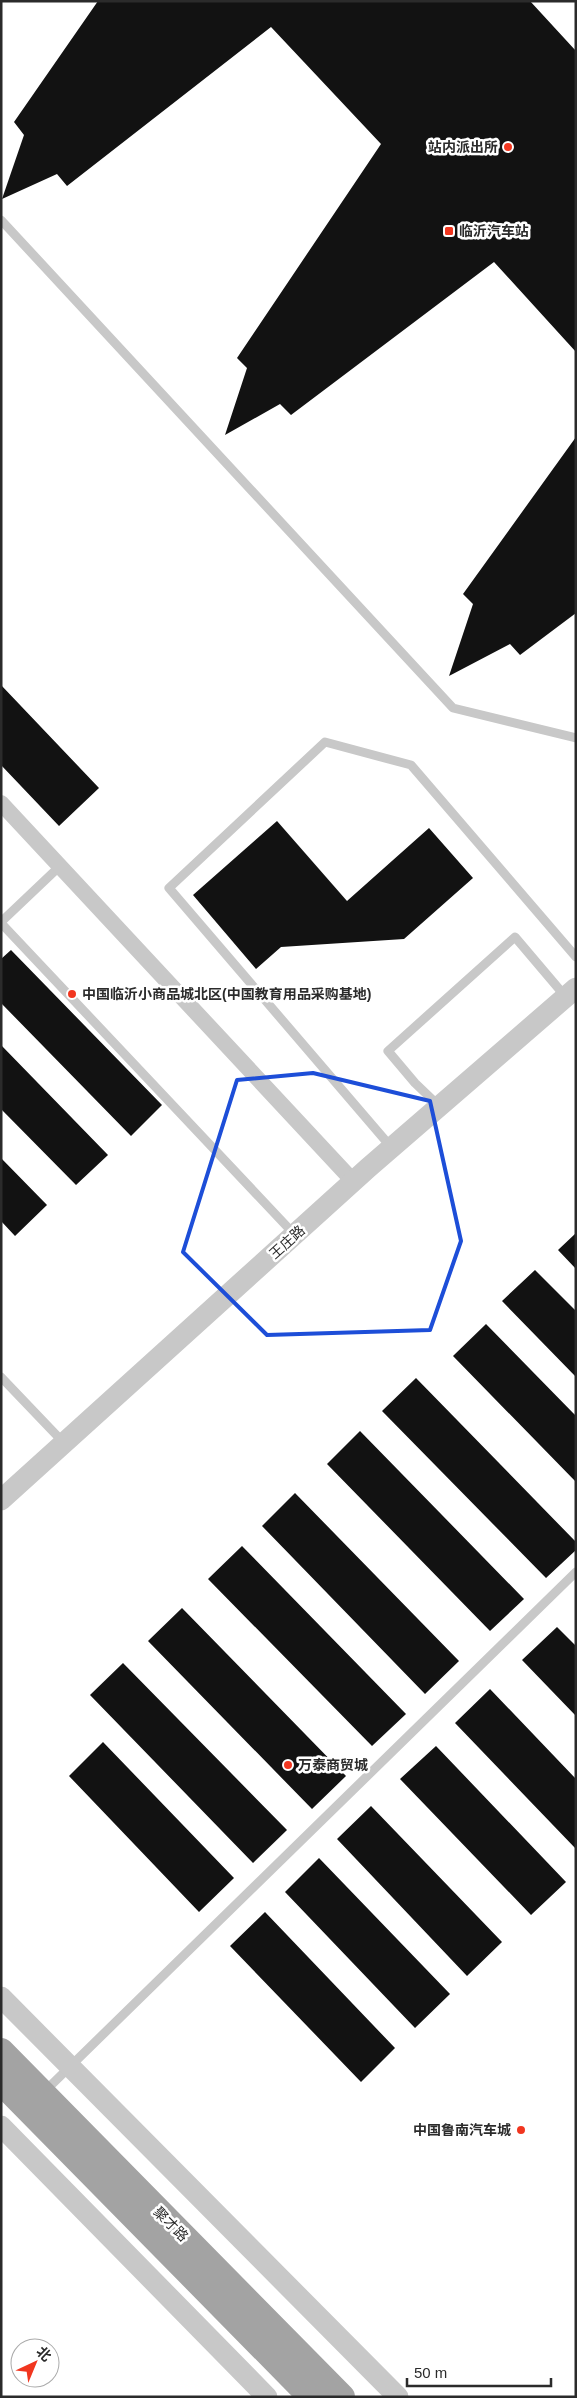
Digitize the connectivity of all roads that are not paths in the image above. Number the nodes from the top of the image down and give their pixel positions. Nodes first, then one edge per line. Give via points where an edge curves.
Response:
1 (1, 220) edge
2 (576, 738) edge
3 (1, 803) edge
4 (60, 866) junction
5 (1, 922) edge
6 (576, 957) edge
7 (571, 992) edge
8 (439, 1106) junction
9 (392, 1148) junction
10 (353, 1181) junction
11 (294, 1234) junction
12 (1, 1377) edge
13 (64, 1443) junction
14 (1, 1500) edge
15 (576, 1572) edge
16 (1, 1997) edge
17 (1, 2051) edge
18 (70, 2067) junction
19 (1, 2082) edge
20 (42, 2094) junction
21 (1, 2126) edge
22 (267, 2397) edge
23 (312, 2397) edge
24 (342, 2397) edge
25 (398, 2397) edge

1 - 2 lane via 453,708
3 - 4 street
4 - 5 lane
4 - 10 street
5 - 11 lane
6 - 9 lane via 411,765 325,742 169,888
7 - 8 street, 王庄路
7 - 8 lane via 514,937 388,1051 414,1083
8 - 9 street, 王庄路
9 - 10 street, 王庄路
10 - 11 street, 王庄路
11 - 13 street, 王庄路
12 - 13 lane
13 - 14 street, 王庄路
15 - 18 lane
16 - 18 street
17 - 20 main road, 聚才路
18 - 20 lane
18 - 25 street
19 - 23 main road, 聚才路
20 - 24 main road, 聚才路
21 - 22 street

